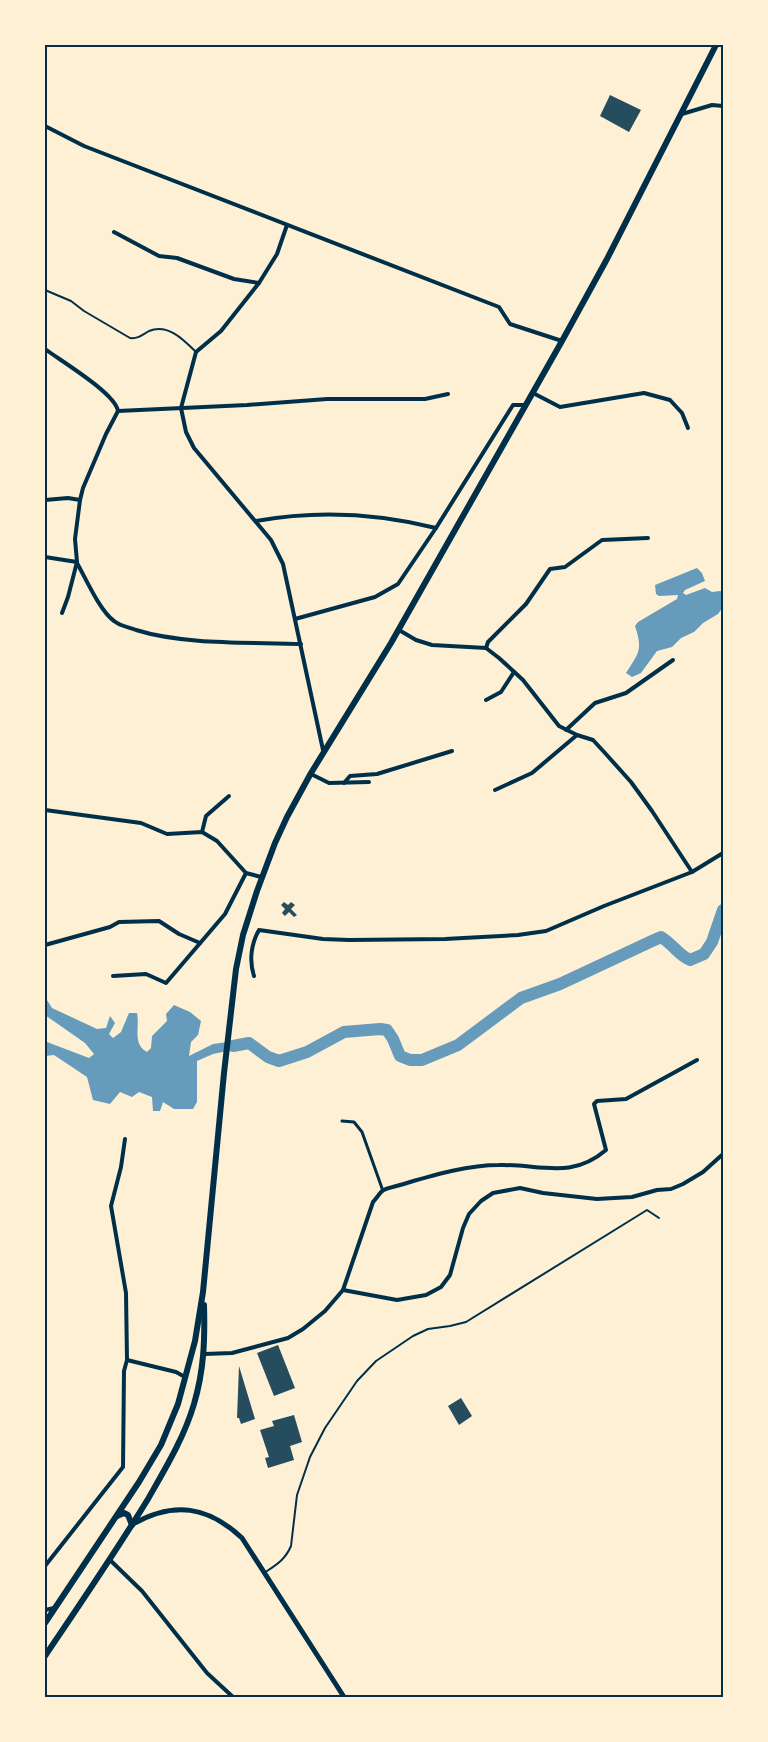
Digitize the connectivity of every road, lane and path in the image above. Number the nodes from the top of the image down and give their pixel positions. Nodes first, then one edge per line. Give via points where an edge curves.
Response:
1 (716, 45) edge
2 (723, 106) edge
3 (681, 114) junction
4 (45, 126) edge
5 (286, 225) junction
6 (114, 232) dead end
7 (259, 283) junction
8 (45, 290) edge
9 (562, 341) junction
10 (45, 349) edge
11 (196, 352) junction
12 (533, 392) junction
13 (448, 393) dead end
14 (526, 405) junction
15 (181, 408) junction
16 (118, 411) junction
17 (688, 428) dead end
18 (45, 500) edge
19 (80, 500) junction
20 (255, 521) junction
21 (436, 528) junction
22 (648, 538) dead end
23 (45, 557) edge
24 (77, 562) junction
25 (62, 613) dead end
26 (295, 619) junction
27 (398, 629) junction
28 (301, 644) junction
29 (486, 648) junction
30 (673, 660) dead end
31 (514, 672) junction
32 (486, 700) dead end
33 (566, 730) junction
34 (577, 735) junction
35 (323, 751) junction
36 (452, 751) dead end
37 (311, 773) junction
38 (344, 783) junction
39 (369, 783) dead end
40 (495, 790) dead end
41 (229, 796) dead end
42 (45, 810) edge
43 (202, 832) junction
44 (723, 853) edge
45 (692, 872) junction
46 (246, 873) junction
47 (261, 877) junction
48 (200, 943) junction
49 (45, 945) edge
50 (113, 976) dead end
51 (254, 976) dead end
52 (697, 1060) dead end
53 (342, 1121) dead end
54 (125, 1139) dead end
55 (723, 1154) edge
56 (383, 1191) junction
57 (659, 1218) dead end
58 (343, 1290) junction
59 (203, 1292) junction
60 (204, 1354) junction
61 (127, 1360) junction
62 (186, 1377) junction
63 (115, 1516) junction
64 (132, 1525) junction
65 (110, 1560) junction
66 (45, 1566) edge
67 (264, 1572) junction
68 (55, 1608) junction
69 (45, 1610) edge
70 (45, 1623) edge
71 (45, 1656) edge
72 (233, 1697) edge
73 (344, 1697) edge

1 - 3 main road
2 - 3 street via 696,108
3 - 9 main road
4 - 5 street via 84,146
5 - 7 street via 277,254
5 - 9 street via 499,308 510,324
6 - 7 street via 159,256
7 - 11 street via 221,331
8 - 11 lane via 71,301 130,338 164,330 174,333
9 - 12 main road
10 - 16 street via 100,388 116,403
11 - 15 street
12 - 14 main road
12 - 17 street via 560,407 644,393 670,400 682,413
13 - 15 street via 424,399 327,399
14 - 21 street via 513,405
14 - 27 main road
15 - 16 street
15 - 20 street via 194,448
16 - 19 street
18 - 19 street
19 - 24 street via 75,539
20 - 21 street via 351,514
20 - 26 street via 271,540 283,564
21 - 26 street via 398,584 375,597
22 - 29 street via 602,540 565,567 550,569 526,604
23 - 24 street
24 - 25 street
24 - 28 street via 105,612 122,625 180,638
26 - 28 street
27 - 29 street via 432,645
27 - 35 main road
28 - 35 street
29 - 31 street
30 - 33 street via 626,693 595,703
31 - 32 street via 501,692
31 - 33 street
33 - 34 street
34 - 40 street via 532,773
34 - 45 street via 593,740 631,782
35 - 37 main road
36 - 38 street via 377,774 350,776
37 - 38 street via 328,783
37 - 47 main road
38 - 39 street
41 - 43 street via 206,816
42 - 43 street via 141,823 167,834
43 - 46 street via 217,841
44 - 45 street
45 - 51 street via 546,931 518,935 340,940 259,930 254,938 251,965
46 - 47 street
46 - 48 street via 225,914
47 - 59 main road via 236,969
48 - 49 street via 153,921 119,922
48 - 50 street via 166,983 146,974
52 - 56 street via 626,1099 597,1101 594,1104 606,1150 574,1168 498,1165 461,1170
53 - 56 street via 354,1122 362,1132
54 - 61 street via 111,1206 126,1293
55 - 58 street via 703,1173 671,1190 632,1197 597,1199 520,1188 493,1193 469,1214 450,1275 441,1287 426,1295 397,1300
56 - 58 street via 373,1202
57 - 67 lane via 647,1210 466,1322 428,1329 376,1361 357,1381 325,1428 297,1495 289,1551
58 - 60 street via 325,1311 288,1338 232,1353
59 - 60 main road
59 - 62 main road
60 - 64 main road via 186,1426
61 - 62 street
61 - 66 street via 123,1467
62 - 63 main road via 161,1445
63 - 64 main road via 128,1515
63 - 68 main road
64 - 65 main road
64 - 67 street via 171,1511 209,1514 242,1538
65 - 71 main road
65 - 72 street via 142,1591 207,1673
67 - 73 street
68 - 69 street
68 - 70 main road

